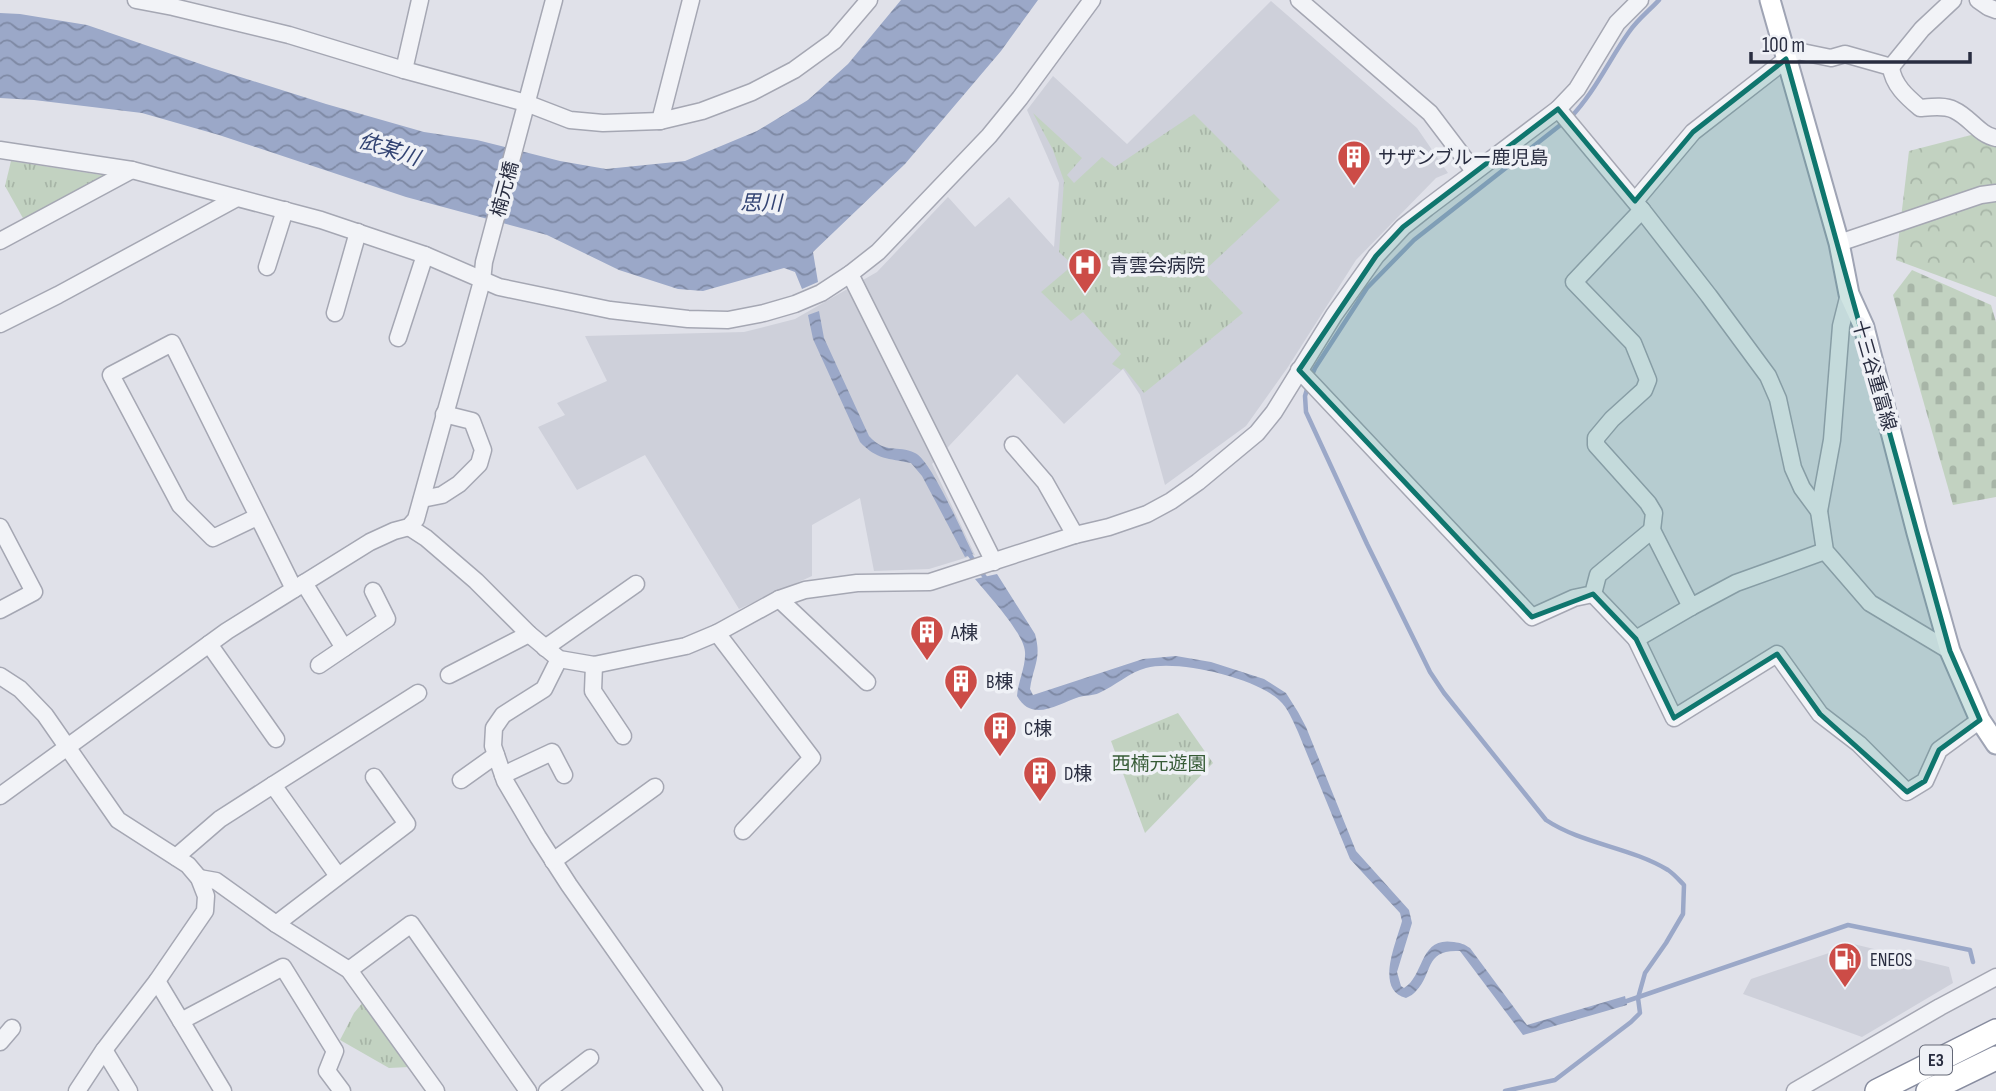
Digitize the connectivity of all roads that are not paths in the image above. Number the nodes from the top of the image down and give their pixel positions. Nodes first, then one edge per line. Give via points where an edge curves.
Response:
1 (136, 0) edge
2 (420, 0) edge
3 (554, 0) edge
4 (691, 0) edge
5 (869, 0) edge
6 (1092, 0) edge
7 (1299, 0) edge
8 (1640, 0) edge
9 (1770, 0) edge
10 (1952, 0) edge
11 (1978, 0) edge
12 (1996, 10) edge
13 (1786, 59) junction
14 (1891, 67) junction
15 (404, 70) junction
16 (1558, 109) junction
17 (525, 110) junction
18 (660, 121) junction
19 (1996, 138) edge
20 (0, 150) edge
21 (132, 170) junction
22 (1474, 171) junction
23 (1996, 193) edge
24 (237, 198) junction
25 (1639, 206) junction
26 (285, 210) junction
27 (358, 232) junction
28 (0, 241) edge
29 (1839, 243) junction
30 (425, 255) junction
31 (267, 268) dead end
32 (849, 274) junction
33 (482, 281) junction
34 (1849, 294) junction
35 (335, 313) dead end
36 (0, 324) edge
37 (398, 338) dead end
38 (1301, 372) junction
39 (444, 414) junction
40 (1013, 445) dead end
41 (422, 499) junction
42 (1819, 511) junction
43 (257, 517) junction
44 (0, 527) edge
45 (409, 527) junction
46 (1651, 530) junction
47 (1075, 535) junction
48 (1825, 551) junction
49 (994, 562) junction
50 (636, 584) dead end
51 (299, 586) junction
52 (373, 591) dead end
53 (1593, 594) junction
54 (779, 599) junction
55 (1691, 607) junction
56 (0, 610) edge
57 (529, 634) junction
58 (717, 634) junction
59 (1636, 639) junction
60 (209, 644) junction
61 (344, 648) junction
62 (545, 648) junction
63 (1950, 651) junction
64 (559, 659) junction
65 (594, 664) junction
66 (319, 665) dead end
67 (449, 675) dead end
68 (0, 676) edge
69 (867, 682) dead end
70 (418, 693) dead end
71 (1980, 720) junction
72 (623, 736) dead end
73 (276, 739) dead end
74 (1996, 744) edge
75 (67, 749) junction
76 (496, 755) junction
77 (503, 775) junction
78 (564, 775) dead end
79 (374, 777) dead end
80 (461, 780) dead end
81 (273, 785) junction
82 (655, 788) dead end
83 (0, 796) edge
84 (743, 831) dead end
85 (176, 857) junction
86 (554, 861) junction
87 (338, 876) junction
88 (199, 878) junction
89 (276, 924) junction
90 (349, 970) junction
91 (1996, 977) edge
92 (157, 981) junction
93 (181, 1021) junction
94 (12, 1028) dead end
95 (1996, 1031) edge
96 (0, 1042) edge
97 (104, 1050) junction
98 (590, 1058) dead end
99 (1996, 1058) edge
100 (76, 1091) edge
101 (129, 1091) edge
102 (223, 1091) edge
103 (342, 1091) edge
104 (436, 1091) edge
105 (528, 1091) edge
106 (547, 1091) edge
107 (714, 1091) edge
108 (1794, 1091) edge
109 (1877, 1091) edge
110 (1928, 1091) edge

1 - 15 street via 289,35
2 - 15 street
3 - 17 street, 楠元橋
4 - 18 street
5 - 18 street via 834,41 794,69 752,92
6 - 32 street via 989,136 877,252
7 - 22 street via 1430,113
8 - 16 street via 1617,23 1577,89
9 - 13 main road, 十三谷重富線
10 - 14 street
11 - 12 street
13 - 14 street via 1797,51 1831,58 1845,54
13 - 25 street via 1693,132
13 - 29 main road, 十三谷重富線
14 - 19 street via 1905,95 1920,108 1954,109
15 - 17 street
16 - 22 street
16 - 25 street
17 - 18 street via 603,123
17 - 33 street, 楠元橋
20 - 21 street
21 - 24 street
21 - 28 street
22 - 38 street via 1376,256
23 - 29 street
24 - 26 street
24 - 36 street
25 - 42 street via 1768,376 1778,399 1793,468
25 - 46 street via 1574,282 1633,342 1648,380 1644,390 1596,438 1654,513
26 - 27 street
26 - 31 street
27 - 30 street
27 - 35 street
29 - 34 main road, 十三谷重富線
30 - 33 street
30 - 37 street
32 - 33 street via 795,304 728,320 610,310
32 - 49 street
33 - 39 street, 楠元橋
34 - 42 street via 1841,326 1832,440
34 - 63 main road, 十三谷重富線 via 1864,327
38 - 47 street via 1257,433 1198,482 1147,514
38 - 53 street via 1532,617
39 - 41 street, 楠元橋
39 - 41 street via 472,421 483,450 480,464 442,495
40 - 47 street via 1045,482
41 - 45 street, 楠元橋
42 - 48 street
43 - 43 street via 172,343 111,375 180,505 213,538
43 - 51 street
44 - 56 street via 34,592
45 - 51 street via 370,542
45 - 57 street via 476,581
46 - 53 street via 1598,575
46 - 55 street
47 - 49 street
48 - 55 street via 1736,583
48 - 63 street via 1870,603
49 - 54 street via 930,582 857,583 805,590
50 - 62 street
51 - 60 street
51 - 61 street
52 - 61 street via 387,619
53 - 59 street
54 - 58 street
54 - 69 street
55 - 59 street
57 - 62 street
57 - 67 street
58 - 65 street via 686,646
58 - 84 street via 812,758
59 - 71 street via 1674,718 1777,654 1820,714 1859,744 1907,792 1925,781 1939,750
60 - 73 street
60 - 75 street
61 - 66 street
62 - 64 street
63 - 71 main road, 十三谷重富線
64 - 65 street
64 - 76 street via 544,689 503,715 494,728
65 - 72 street via 593,691
68 - 75 street via 20,688 46,715
70 - 81 street
71 - 74 main road, 十三谷重富線
75 - 83 street
75 - 85 street via 118,820
76 - 77 street
76 - 80 street
77 - 78 street via 552,752
77 - 86 street
79 - 87 street via 407,824
81 - 85 street via 220,819
81 - 87 street
82 - 86 street
85 - 88 street
86 - 107 street
87 - 89 street
88 - 89 street via 216,881
88 - 92 street via 206,896 205,911
89 - 90 street
90 - 104 street
90 - 105 street via 411,924
91 - 108 street
92 - 93 street
92 - 97 street
93 - 102 street
93 - 103 street via 283,967 335,1051 327,1071
94 - 96 street
95 - 109 highway, E3
97 - 100 street
97 - 101 street
98 - 106 street
99 - 110 highway, E3

